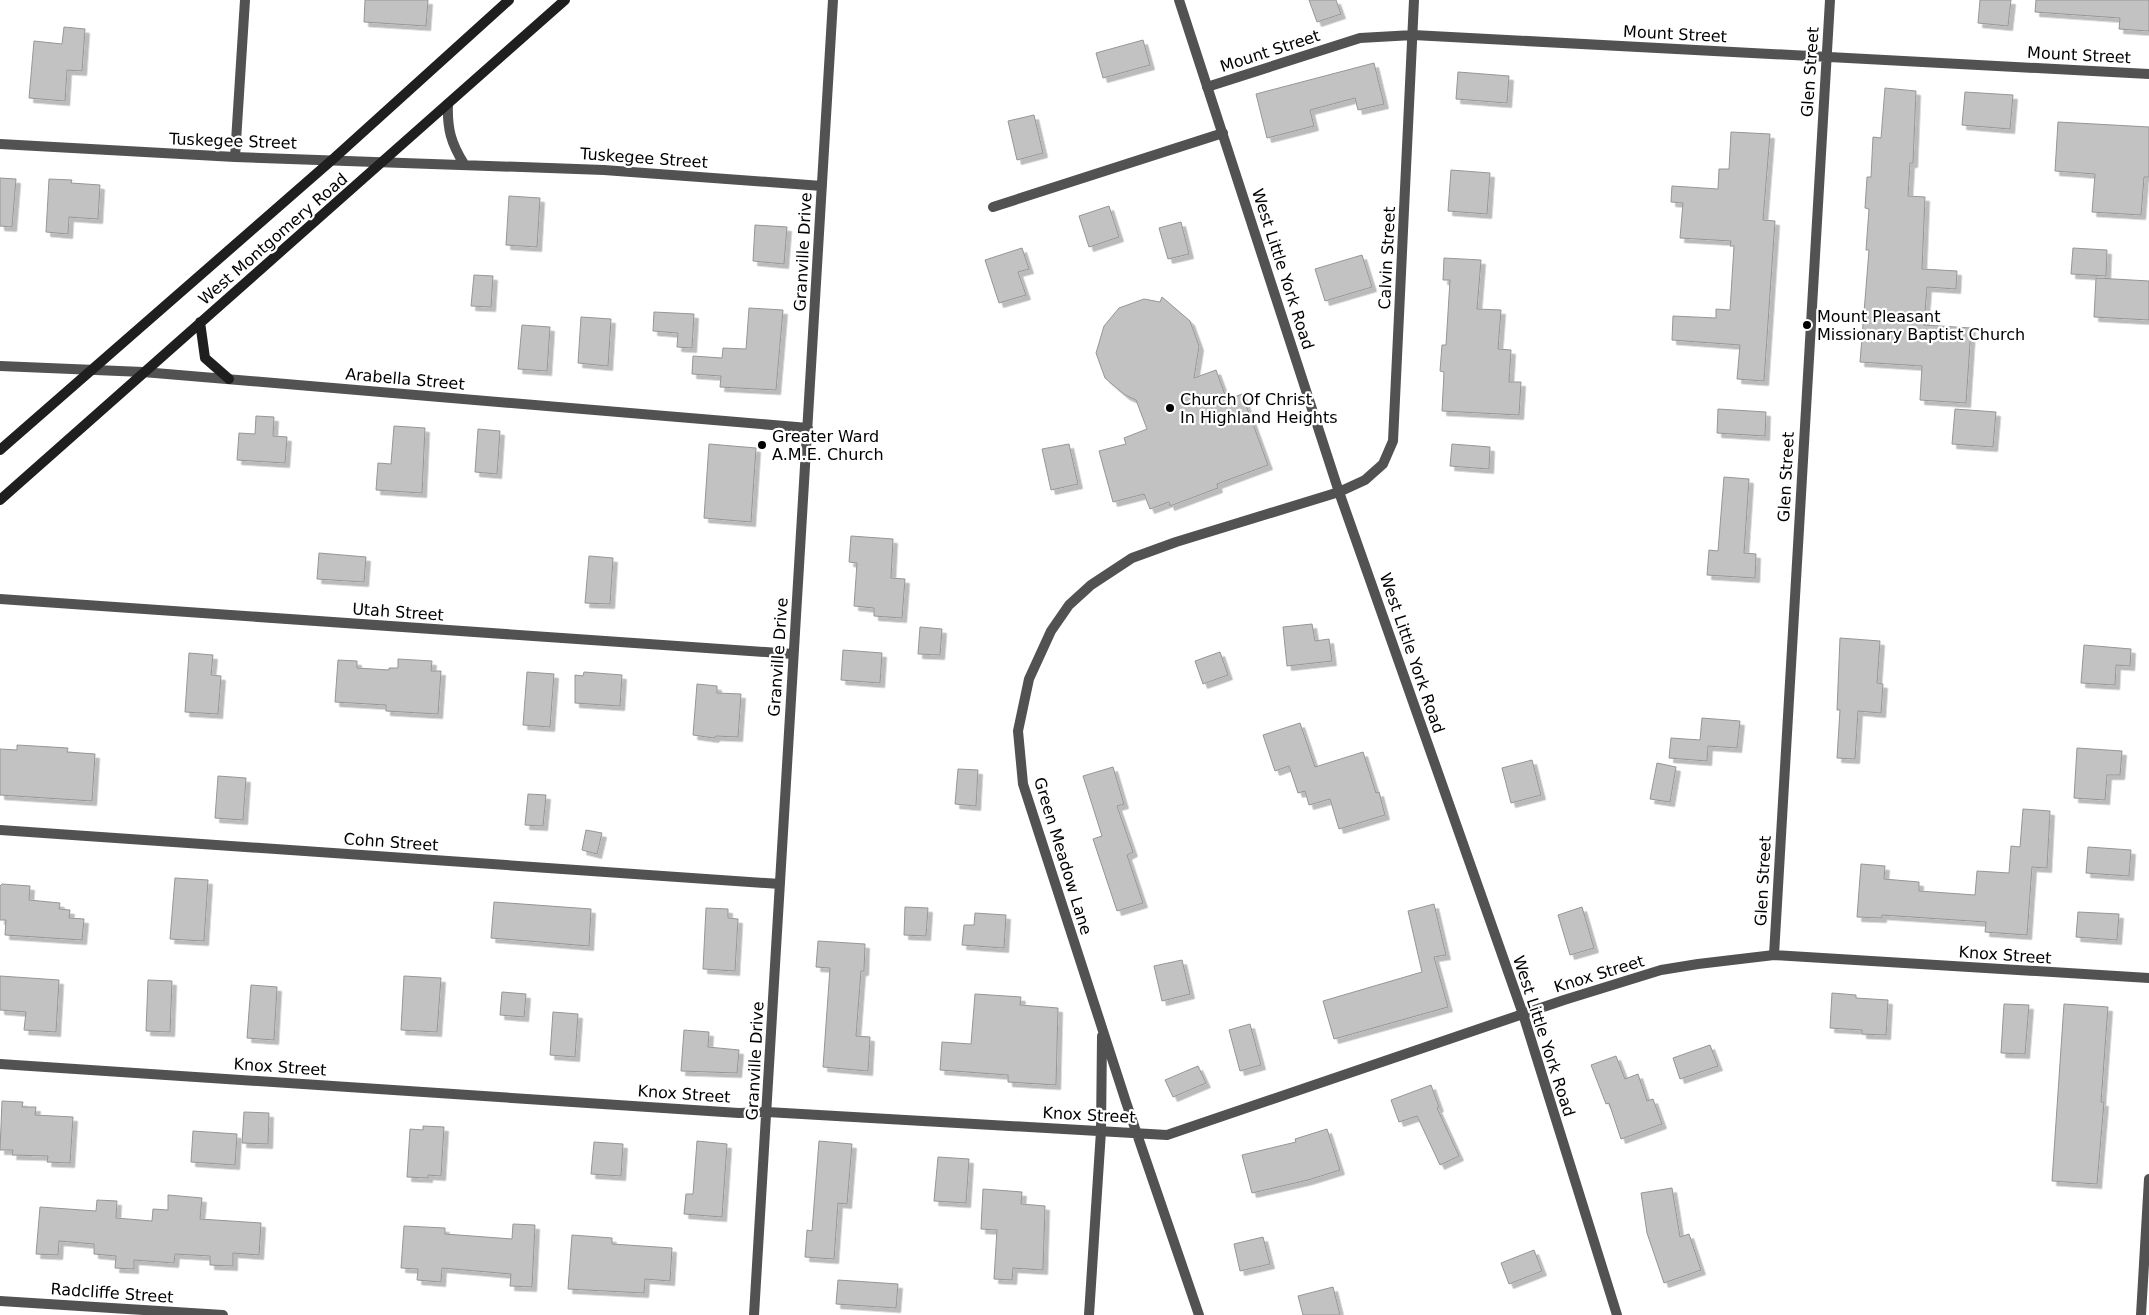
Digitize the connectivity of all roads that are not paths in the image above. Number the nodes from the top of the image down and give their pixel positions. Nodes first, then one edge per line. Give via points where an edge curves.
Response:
1 (245, 0) edge
2 (509, 0) edge
3 (565, 0) edge
4 (833, 0) edge
5 (1179, 0) edge
6 (1414, 0) edge
7 (1830, 0) edge
8 (1413, 34) junction
9 (1826, 58) junction
10 (2149, 74) edge
11 (1207, 87) junction
12 (448, 104) junction
13 (1223, 133) junction
14 (0, 144) edge
15 (235, 157) junction
16 (332, 160) junction
17 (385, 161) junction
18 (464, 164) junction
19 (822, 186) junction
20 (993, 207) dead end
21 (200, 322) junction
22 (0, 366) edge
23 (89, 370) junction
24 (143, 372) junction
25 (229, 379) junction
26 (808, 428) junction
27 (0, 450) edge
28 (1339, 492) junction
29 (0, 500) edge
30 (0, 599) edge
31 (793, 654) junction
32 (0, 830) edge
33 (780, 884) junction
34 (1774, 955) junction
35 (2149, 978) edge
36 (1523, 1014) junction
37 (1102, 1026) junction
38 (0, 1064) edge
39 (767, 1112) junction
40 (1101, 1131) junction
41 (1137, 1133) junction
42 (2149, 1179) edge
43 (0, 1301) edge
44 (223, 1315) edge
45 (754, 1315) edge
46 (1089, 1315) edge
47 (1199, 1315) edge
48 (1617, 1315) edge
49 (2141, 1315) edge

1 - 15 street
2 - 16 main road, West Montgomery Road
3 - 12 main road, West Montgomery Road
4 - 19 street, Granville Drive
5 - 11 street, West Little York Road
6 - 8 street, Calvin Street
7 - 9 street, Glen Street
8 - 9 street, Mount Street
8 - 11 street, Mount Street via 1360,38
8 - 28 street, Calvin Street via 1393,440 1383,464 1365,480
9 - 10 street, Mount Street
9 - 34 street, Glen Street
11 - 13 street, West Little York Road
12 - 17 main road, West Montgomery Road
12 - 18 street via 447,122 453,147
13 - 20 street
13 - 28 street, West Little York Road
14 - 15 street, Tuskegee Street
15 - 16 street, Tuskegee Street
16 - 17 street, Tuskegee Street
16 - 23 main road, West Montgomery Road
17 - 18 street, Tuskegee Street
17 - 21 main road, West Montgomery Road
18 - 19 street, Tuskegee Street via 604,170
19 - 26 street, Granville Drive
21 - 24 main road, West Montgomery Road
21 - 25 main road via 205,358
22 - 23 street, Arabella Street
23 - 24 street, Arabella Street
23 - 27 main road, West Montgomery Road
24 - 25 street, Arabella Street
24 - 29 main road, West Montgomery Road
25 - 26 street, Arabella Street
26 - 31 street, Granville Drive
28 - 36 street, West Little York Road
28 - 37 street, Green Meadow Lane via 1132,558 1091,585 1069,605 1051,631 1029,679 1018,731 1023,784
30 - 31 street, Utah Street
31 - 33 street, Granville Drive
32 - 33 street, Cohn Street
33 - 39 street, Granville Drive
34 - 35 street, Knox Street
34 - 36 street, Knox Street via 1661,970
36 - 41 street, Knox Street via 1167,1135
36 - 48 street, West Little York Road
37 - 40 street
37 - 41 street, Green Meadow Lane
38 - 39 street, Knox Street via 739,1113
39 - 40 street, Knox Street
39 - 45 street, Granville Drive
40 - 41 street, Knox Street
40 - 46 street
41 - 47 street, Green Meadow Lane
42 - 49 street
43 - 44 street, Radcliffe Street

